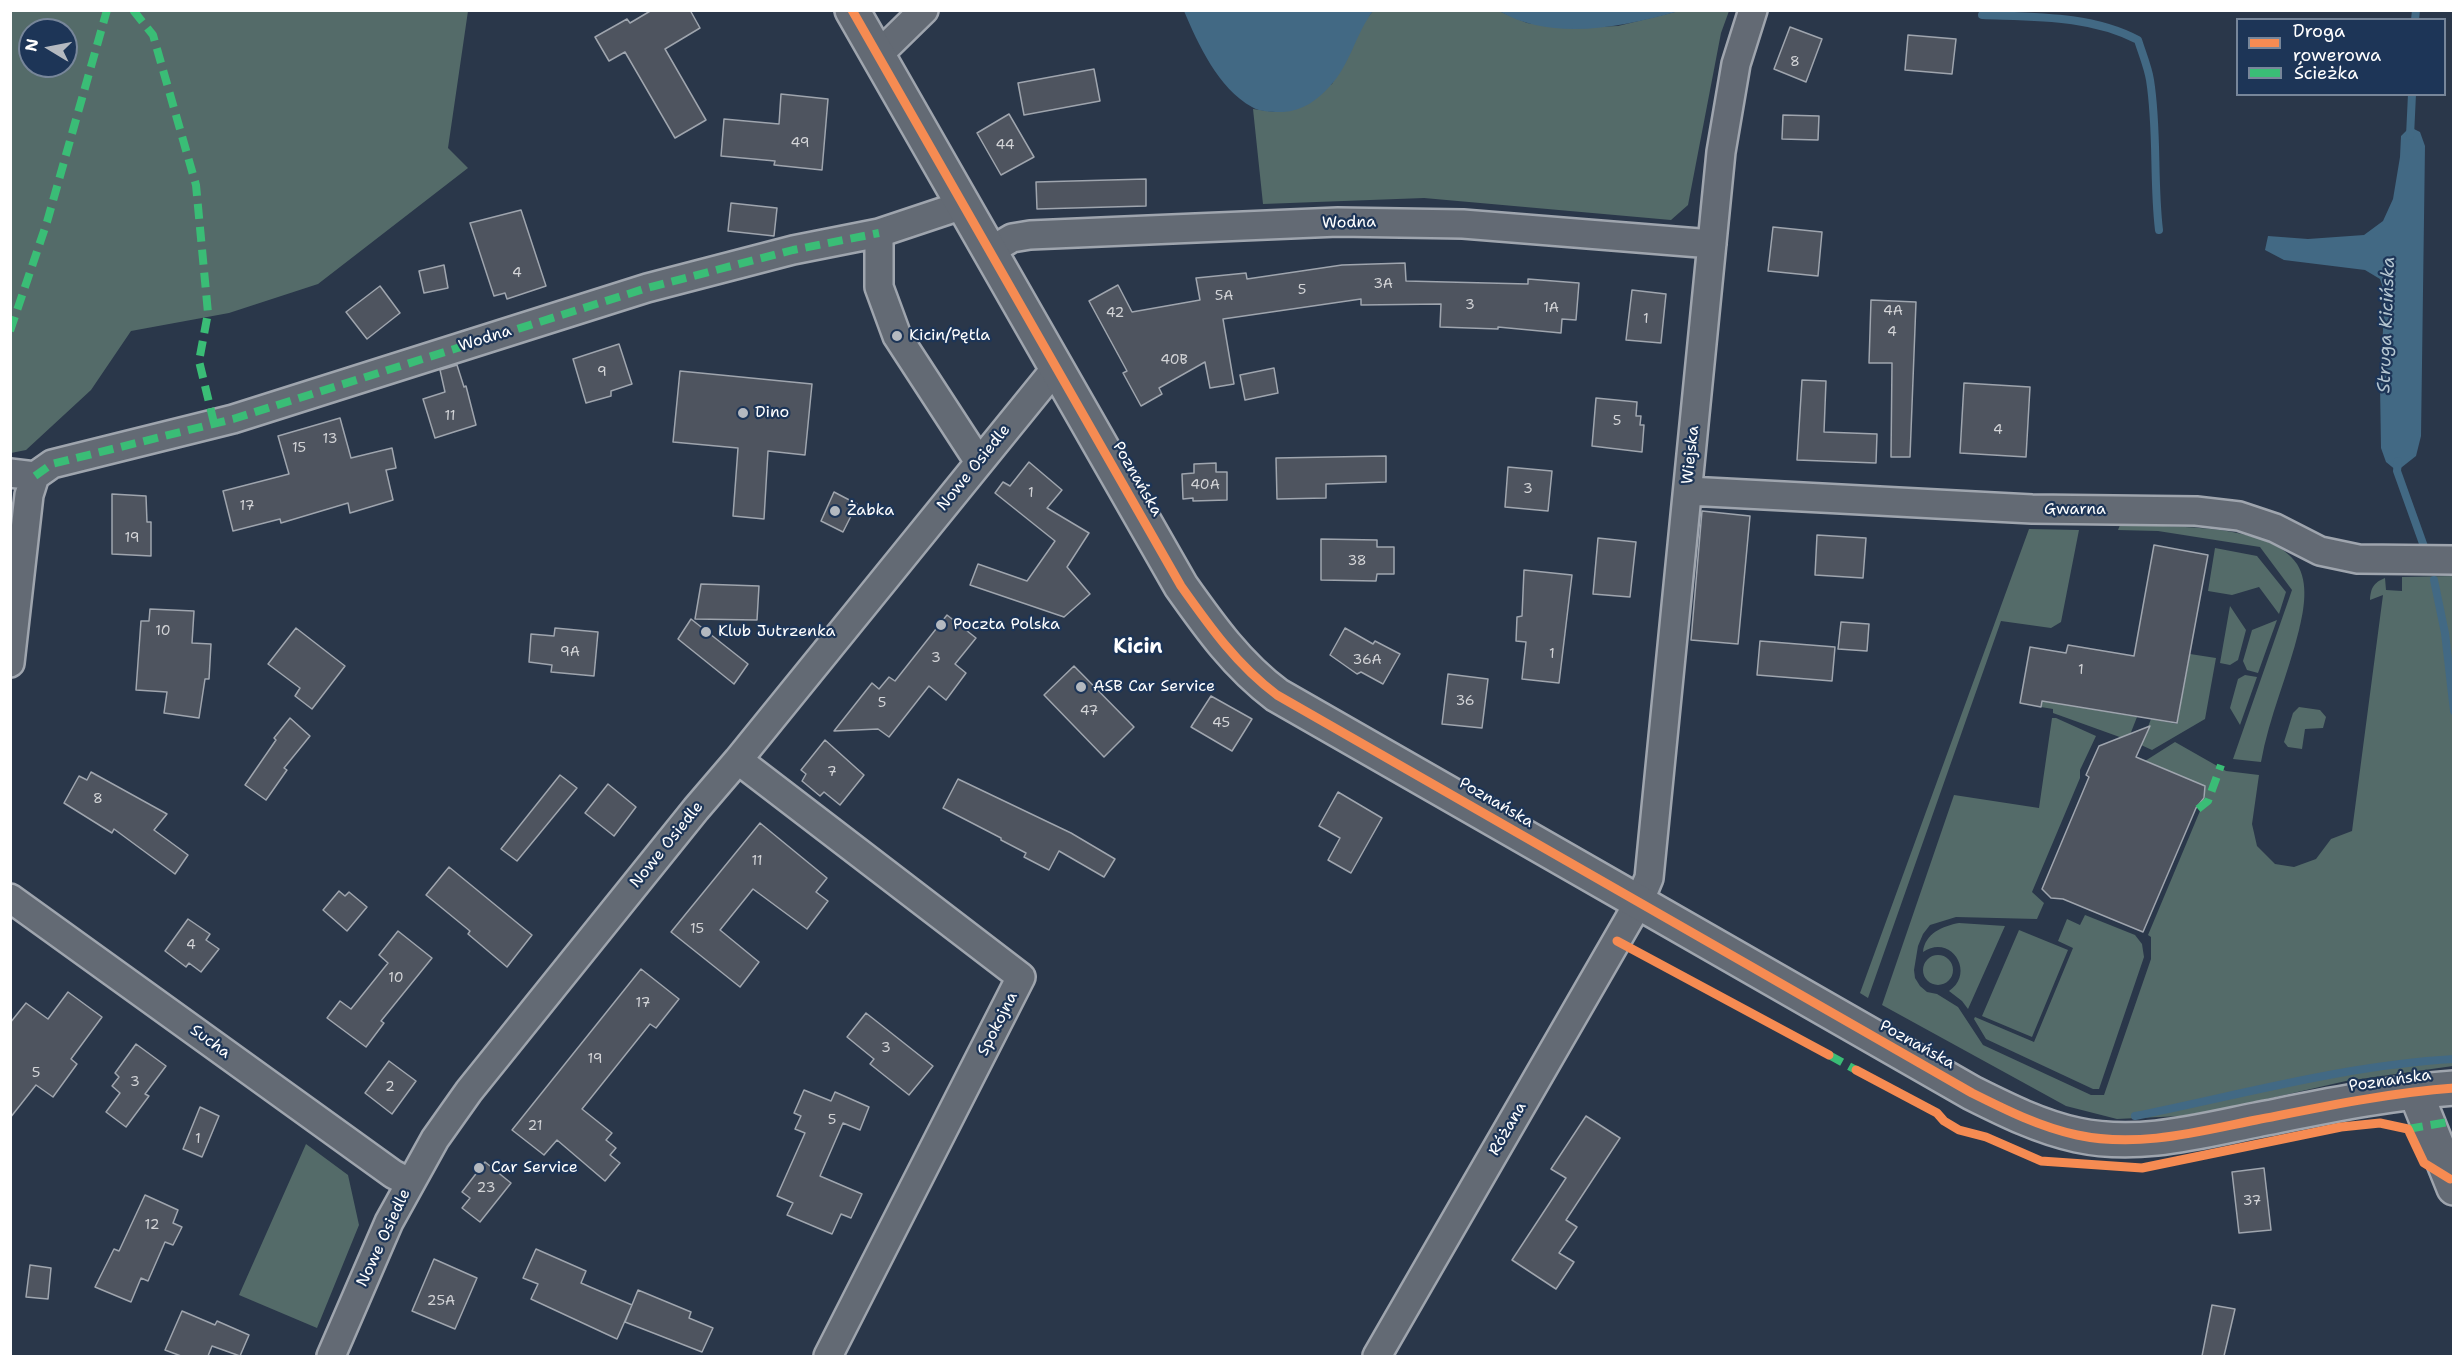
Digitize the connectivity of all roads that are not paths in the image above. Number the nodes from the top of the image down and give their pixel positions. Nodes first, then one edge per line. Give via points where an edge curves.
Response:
1 (852, 10) edge
2 (924, 10) edge
3 (1753, 10) edge
4 (878, 55) junction
5 (963, 205) junction
6 (879, 233) junction
7 (1712, 244) junction
8 (990, 251) junction
9 (1056, 368) junction
10 (979, 462) junction
11 (23, 474) edge
12 (1688, 491) junction
13 (2454, 560) edge
14 (10, 663) edge
15 (738, 760) junction
16 (10, 898) edge
17 (1639, 902) junction
18 (2454, 1088) edge
19 (2415, 1091) junction
20 (410, 1184) junction
21 (2454, 1188) edge
22 (331, 1356) edge
23 (828, 1356) edge
24 (1377, 1356) edge

1 - 4 street, Poznańska
2 - 4 street
3 - 7 street, Wiejska via 1734,75
4 - 5 street, Poznańska
5 - 6 street, Wodna
5 - 8 street, Poznańska
6 - 10 street via 879,287 897,336
6 - 11 street, Wodna via 792,250 647,288 233,419
7 - 8 street, Wodna via 1463,224 1338,222 1030,235 1012,238
7 - 12 street, Wiejska
8 - 9 street, Poznańska
9 - 10 street, Nowe Osiedle
9 - 17 street, Poznańska via 1181,586 1253,677 1277,695
10 - 15 street, Nowe Osiedle
11 - 14 street via 29,495
12 - 13 street, Gwarna via 2032,509 2196,511 2239,516 2275,528 2320,551 2358,559
12 - 17 street, Wiejska via 1649,878
15 - 20 street, Nowe Osiedle via 469,1091
15 - 23 street, Spokojna via 1021,977
16 - 20 street, Sucha
17 - 19 street, Poznańska via 1972,1093 2042,1125 2078,1136 2158,1140
17 - 24 street, Różana
18 - 19 street, Poznańska
19 - 21 street
20 - 22 street, Nowe Osiedle via 389,1222

